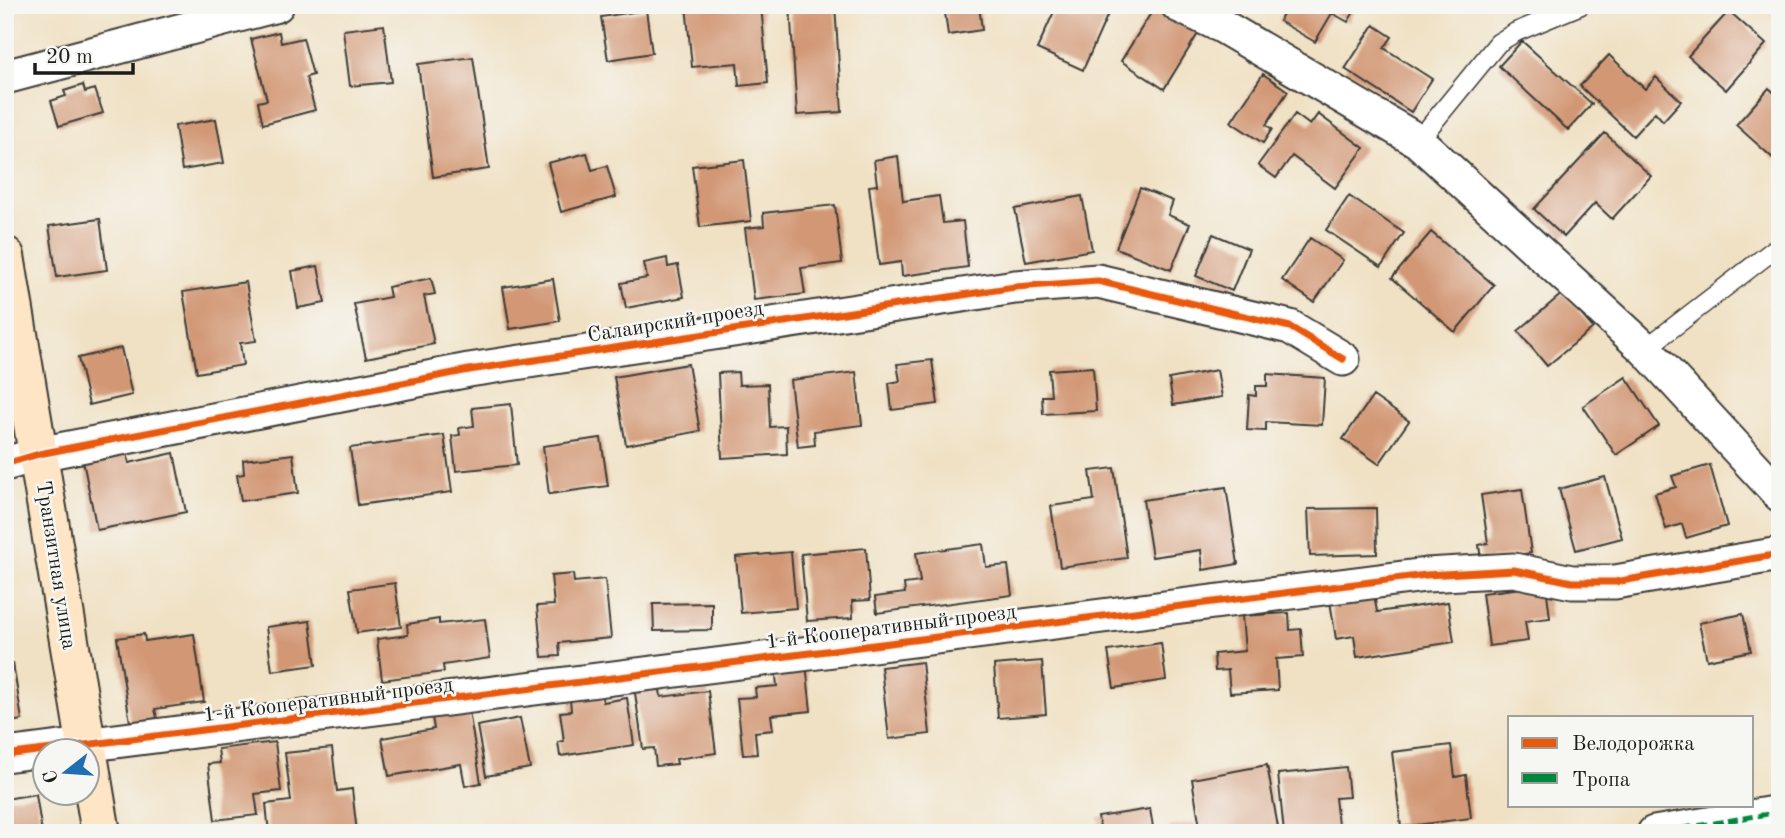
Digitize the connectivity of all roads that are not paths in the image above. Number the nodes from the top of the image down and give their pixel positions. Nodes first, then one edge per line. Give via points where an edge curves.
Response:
1 (277, 5) edge
2 (1178, 5) edge
3 (1581, 5) edge
4 (5, 77) edge
5 (1418, 141) junction
6 (1780, 245) edge
7 (5, 256) edge
8 (1645, 349) junction
9 (1343, 359) dead end
10 (22, 459) edge
11 (1780, 495) edge
12 (1780, 554) edge
13 (85, 736) edge
14 (102, 745) edge
15 (32, 751) edge
16 (5, 755) edge
17 (97, 806) edge
18 (1780, 812) edge
19 (101, 833) edge
20 (1654, 833) edge

1 - 4 street
2 - 5 street
3 - 5 lane via 1498,43
5 - 8 street
6 - 8 lane
7 - 10 street, Транзитная улица
8 - 11 street
9 - 10 street, Салаирский проезд via 1290,327 1098,281 1015,287 469,370
10 - 13 street, Транзитная улица
12 - 14 street, 1-й Кооперативный проезд via 1615,582 1572,582 1514,569 1426,575
15 - 16 street, 1-й Кооперативный проезд
17 - 19 street, Транзитная улица
18 - 20 street

